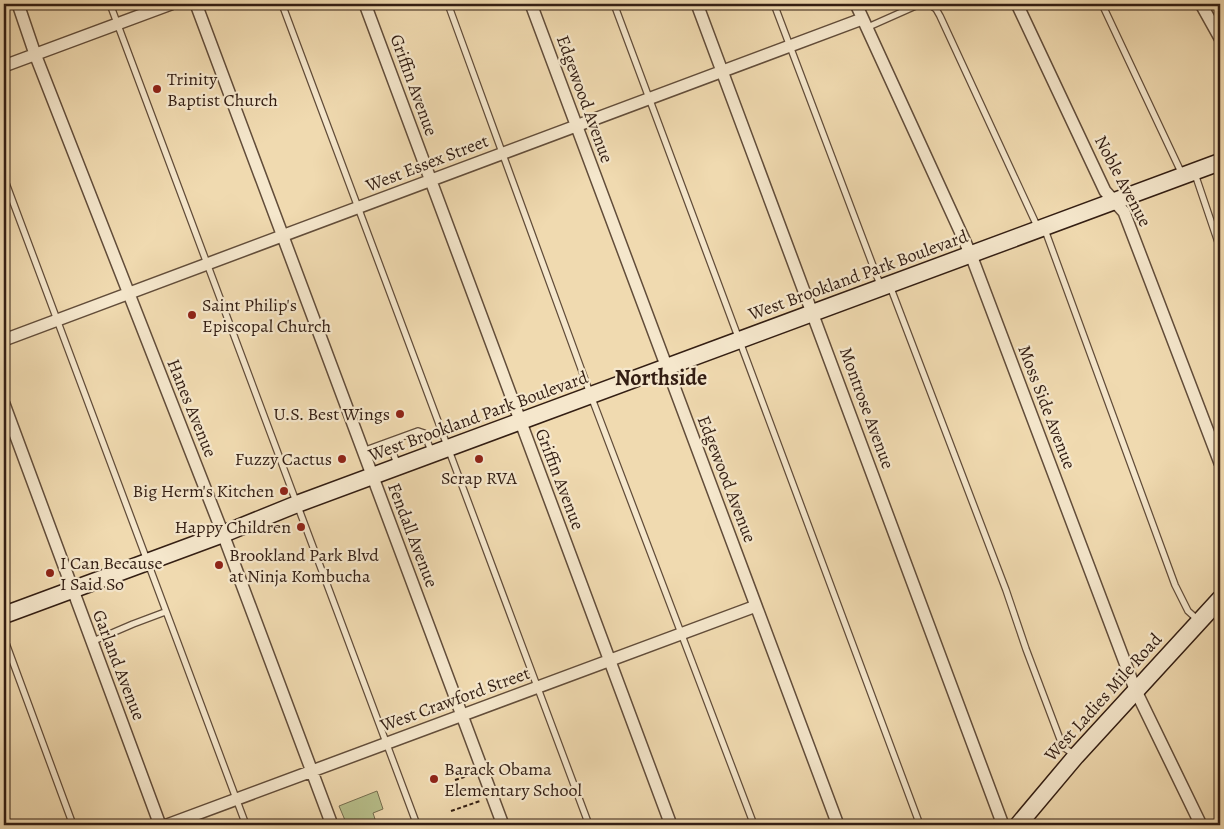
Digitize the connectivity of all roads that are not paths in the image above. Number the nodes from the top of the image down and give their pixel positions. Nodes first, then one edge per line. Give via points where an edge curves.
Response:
1 (18, 4) edge
2 (110, 4) edge
3 (171, 4) edge
4 (196, 4) edge
5 (282, 4) edge
6 (365, 4) edge
7 (448, 4) edge
8 (531, 4) edge
9 (614, 4) edge
10 (697, 4) edge
11 (774, 4) edge
12 (856, 4) edge
13 (920, 4) edge
14 (929, 4) edge
15 (1017, 4) edge
16 (1102, 4) edge
17 (1201, 4) edge
18 (117, 23) junction
19 (864, 23) junction
20 (1220, 38) edge
21 (791, 46) junction
22 (35, 54) junction
23 (4, 66) edge
24 (722, 71) junction
25 (650, 99) junction
26 (577, 126) junction
27 (504, 153) junction
28 (1220, 162) edge
29 (1189, 174) junction
30 (4, 178) edge
31 (431, 180) junction
32 (1114, 201) junction
33 (358, 208) junction
34 (1041, 228) junction
35 (282, 236) junction
36 (1220, 248) edge
37 (970, 255) junction
38 (207, 264) junction
39 (885, 286) junction
40 (128, 294) junction
41 (813, 313) junction
42 (57, 320) junction
43 (4, 340) edge
44 (738, 341) junction
45 (666, 368) junction
46 (592, 396) junction
47 (4, 404) edge
48 (521, 422) junction
49 (389, 442) junction
50 (448, 449) junction
51 (363, 452) junction
52 (432, 455) junction
53 (1220, 463) edge
54 (398, 468) junction
55 (373, 477) junction
56 (297, 504) junction
57 (223, 534) junction
58 (147, 562) junction
59 (72, 590) junction
60 (1220, 599) edge
61 (756, 606) junction
62 (165, 612) junction
63 (4, 615) edge
64 (1199, 621) junction
65 (681, 633) junction
66 (4, 638) edge
67 (91, 642) junction
68 (610, 661) junction
69 (537, 687) junction
70 (1135, 690) junction
71 (462, 716) junction
72 (387, 742) junction
73 (1076, 756) junction
74 (312, 770) junction
75 (236, 799) junction
76 (74, 825) edge
77 (160, 825) edge
78 (167, 825) edge
79 (246, 825) edge
80 (332, 825) edge
81 (417, 825) edge
82 (503, 825) edge
83 (589, 825) edge
84 (671, 825) edge
85 (754, 825) edge
86 (838, 825) edge
87 (920, 825) edge
88 (1003, 825) edge
89 (1018, 825) edge
90 (1201, 825) edge

1 - 22 street, Hanes Avenue
2 - 18 lane
3 - 18 street
4 - 35 street, Fendall Avenue
5 - 33 lane
6 - 31 street, Griffin Avenue
7 - 27 lane
8 - 26 street, Edgewood Avenue
9 - 25 lane
10 - 24 street, Montrose Avenue
11 - 21 lane
12 - 19 street, Moss Side Avenue
13 - 19 lane
14 - 34 lane via 940,16
15 - 32 street, Noble Avenue via 1105,191
16 - 29 lane
17 - 20 street
18 - 22 street
18 - 38 lane
19 - 21 street, West Essex Street
19 - 37 street, Moss Side Avenue
21 - 24 street, West Essex Street
21 - 39 lane
22 - 23 street
22 - 40 street, Hanes Avenue
24 - 25 street, West Essex Street
24 - 41 street, Montrose Avenue
25 - 26 street, West Essex Street
25 - 44 lane
26 - 27 street, West Essex Street
26 - 45 street, Edgewood Avenue
27 - 31 street, West Essex Street
27 - 46 lane
28 - 29 main road, West Brookland Park Boulevard
29 - 32 main road, West Brookland Park Boulevard
29 - 36 lane
30 - 42 lane
31 - 33 street, West Essex Street
31 - 48 street, Griffin Avenue
32 - 34 main road, West Brookland Park Boulevard
32 - 53 street, Noble Avenue via 1124,212
33 - 35 street, West Essex Street
33 - 50 lane
34 - 37 main road, West Brookland Park Boulevard
34 - 64 lane via 1175,585 1188,611
35 - 38 street, West Essex Street
35 - 51 street, Fendall Avenue
37 - 39 main road, West Brookland Park Boulevard
37 - 70 street, Moss Side Avenue
38 - 40 street, West Essex Street
38 - 56 lane
39 - 41 main road, West Brookland Park Boulevard
39 - 73 lane via 1006,590 1063,747
40 - 42 street, West Essex Street
40 - 57 street, Hanes Avenue
41 - 44 main road, West Brookland Park Boulevard
41 - 88 street, Montrose Avenue
42 - 43 street, West Essex Street
42 - 58 lane
44 - 45 main road, West Brookland Park Boulevard
44 - 87 lane
45 - 46 main road, West Brookland Park Boulevard
45 - 61 street, Edgewood Avenue
46 - 48 main road, West Brookland Park Boulevard
46 - 65 lane
47 - 59 street, Garland Avenue
48 - 50 main road, West Brookland Park Boulevard
48 - 68 street, Griffin Avenue
49 - 51 lane
49 - 52 lane via 418,431 424,433
49 - 54 lane
50 - 52 main road, West Brookland Park Boulevard
50 - 69 lane
51 - 55 street, Fendall Avenue
52 - 54 main road, West Brookland Park Boulevard
54 - 55 main road, West Brookland Park Boulevard
55 - 56 main road, West Brookland Park Boulevard
55 - 71 street, Fendall Avenue
56 - 57 main road, West Brookland Park Boulevard
56 - 72 lane
57 - 58 main road, West Brookland Park Boulevard
57 - 74 street, Hanes Avenue
58 - 59 main road, West Brookland Park Boulevard
58 - 62 lane
59 - 63 main road, West Brookland Park Boulevard
59 - 67 street, Garland Avenue
60 - 64 main road, West Ladies Mile Road
61 - 65 street, West Crawford Street
61 - 86 street, Edgewood Avenue
62 - 67 lane
62 - 75 lane
64 - 70 main road, West Ladies Mile Road
65 - 68 street, West Crawford Street
65 - 85 lane
66 - 76 lane
67 - 77 street, Garland Avenue
68 - 69 street, West Crawford Street
68 - 84 street, Griffin Avenue
69 - 71 street, West Crawford Street
69 - 83 lane
70 - 73 main road, West Ladies Mile Road
70 - 90 street, Moss Side Avenue
71 - 72 street, West Crawford Street
71 - 82 street, Fendall Avenue
72 - 74 street, West Crawford Street
72 - 81 lane
73 - 89 main road, West Ladies Mile Road
74 - 75 street, West Crawford Street
74 - 80 street, Hanes Avenue
75 - 78 street, West Crawford Street
75 - 79 lane

